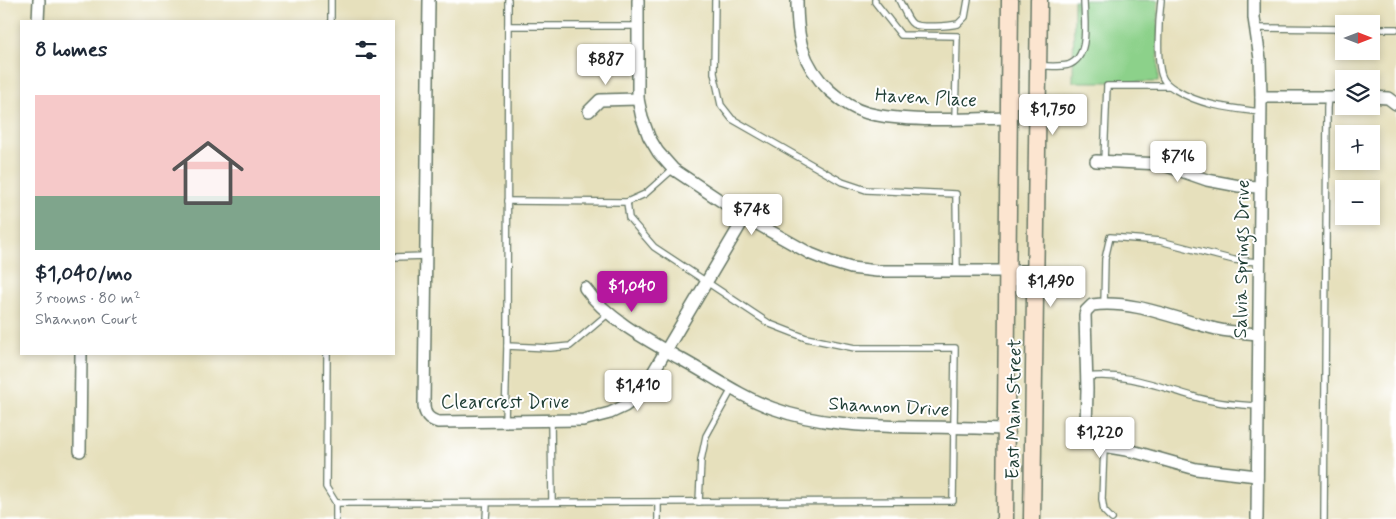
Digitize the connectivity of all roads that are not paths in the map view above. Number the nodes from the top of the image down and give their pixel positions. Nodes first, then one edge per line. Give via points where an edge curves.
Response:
1 (39, 0) edge
2 (331, 0) edge
3 (429, 0) edge
4 (508, 0) edge
5 (638, 0) edge
6 (715, 0) edge
7 (797, 0) edge
8 (875, 0) edge
9 (899, 0) edge
10 (968, 0) edge
11 (1010, 0) edge
12 (1039, 0) edge
13 (1084, 0) edge
14 (1161, 0) edge
15 (1254, 0) edge
16 (38, 20) edge
17 (331, 20) edge
18 (508, 26) junction
19 (638, 26) junction
20 (1256, 28) junction
21 (1335, 29) edge
22 (1380, 29) edge
23 (1396, 29) edge
24 (1039, 66) junction
25 (1169, 86) junction
26 (1260, 97) junction
27 (1328, 97) junction
28 (1335, 97) edge
29 (638, 98) junction
30 (1380, 98) edge
31 (1396, 104) edge
32 (589, 111) dead end
33 (1260, 112) junction
34 (1008, 118) junction
35 (955, 119) junction
36 (1100, 161) joint
37 (673, 169) junction
38 (1260, 187) junction
39 (507, 201) junction
40 (627, 202) junction
41 (745, 217) junction
42 (426, 256) junction
43 (395, 257) edge
44 (1259, 262) junction
45 (957, 271) junction
46 (1007, 271) junction
47 (1036, 271) junction
48 (706, 283) junction
49 (585, 288) dead end
50 (1104, 305) junction
51 (609, 313) junction
52 (1258, 334) junction
53 (507, 346) junction
54 (666, 351) junction
55 (81, 355) edge
56 (327, 355) edge
57 (1086, 377) junction
58 (732, 389) junction
59 (1258, 406) junction
60 (505, 421) junction
61 (551, 422) junction
62 (954, 427) junction
63 (1006, 429) junction
64 (1104, 447) junction
65 (80, 451) dead end
66 (1257, 476) junction
67 (552, 502) junction
68 (658, 502) junction
69 (699, 502) junction
70 (336, 503) junction
71 (487, 503) junction
72 (336, 519) edge
73 (486, 519) edge
74 (658, 519) edge
75 (1005, 519) edge
76 (1032, 519) edge
77 (1112, 519) edge
78 (1257, 519) edge
79 (1324, 519) edge

1 - 16 street
2 - 17 lane
3 - 42 street
4 - 18 lane
5 - 19 street
6 - 45 lane via 714,74 721,105 732,119 842,182 866,190 956,194
7 - 35 street, Haven Place via 797,25 805,60 837,97 868,113
8 - 35 lane via 900,35 957,36
9 - 10 lane via 910,20 920,26 962,22
11 - 34 main road, East Main Street
12 - 24 main road, East Main Street
13 - 24 lane via 1084,45 1079,58 1066,66
14 - 25 lane via 1160,70
15 - 20 street, Salvia Springs Drive
18 - 19 lane
18 - 39 lane
19 - 29 street
20 - 21 lane
20 - 26 street, Salvia Springs Drive
22 - 23 lane
24 - 47 main road, East Main Street
25 - 33 lane via 1208,104
25 - 36 lane via 1107,86
26 - 27 street
26 - 33 street, Salvia Springs Drive
27 - 28 street
27 - 79 lane
29 - 32 street via 600,100
29 - 37 street via 649,137
30 - 31 street via 1388,98
33 - 38 street, Salvia Springs Drive
34 - 35 street, Haven Place
34 - 46 main road, East Main Street
36 - 38 street via 1161,164 1207,180
37 - 40 lane via 645,194
37 - 41 street
38 - 44 street, Salvia Springs Drive
39 - 40 lane
39 - 53 lane
40 - 48 lane via 629,218 654,247
41 - 45 street via 811,254 851,268
41 - 48 street, Clearcrest Drive
42 - 43 lane
42 - 60 street, Clearcrest Drive via 424,409 429,418 438,422
44 - 50 lane via 1234,260 1160,241 1110,237 1105,259
44 - 52 street, Salvia Springs Drive
45 - 46 street
46 - 47 street
46 - 63 main road, East Main Street
47 - 76 main road, East Main Street
48 - 54 street, Clearcrest Drive
48 - 62 lane via 770,324 806,338 855,348 955,348
49 - 51 street, Shannon Drive
50 - 52 street via 1140,308 1215,329
50 - 57 street via 1092,306 1085,315
51 - 53 lane via 570,346
51 - 54 street, Shannon Drive
52 - 59 street, Salvia Springs Drive
53 - 60 lane
54 - 58 street, Shannon Drive
54 - 61 street, Clearcrest Drive via 634,399 625,406 610,414 583,420
55 - 65 street
56 - 70 lane via 326,487
57 - 59 lane via 1099,375 1139,380 1193,397
57 - 64 street via 1086,434 1092,443
58 - 62 street, Shannon Drive via 771,408 823,422 857,426
58 - 69 lane via 706,436
59 - 66 street, Salvia Springs Drive
60 - 61 street, Clearcrest Drive
61 - 67 lane
62 - 63 street, Shannon Drive
62 - 69 lane via 952,501
63 - 75 main road, East Main Street
64 - 66 street via 1132,451 1196,469
64 - 77 lane via 1102,499 1104,511
66 - 78 street, Salvia Springs Drive
67 - 68 lane
67 - 71 lane
68 - 69 lane
68 - 74 lane
70 - 71 lane
70 - 72 lane
71 - 73 lane

